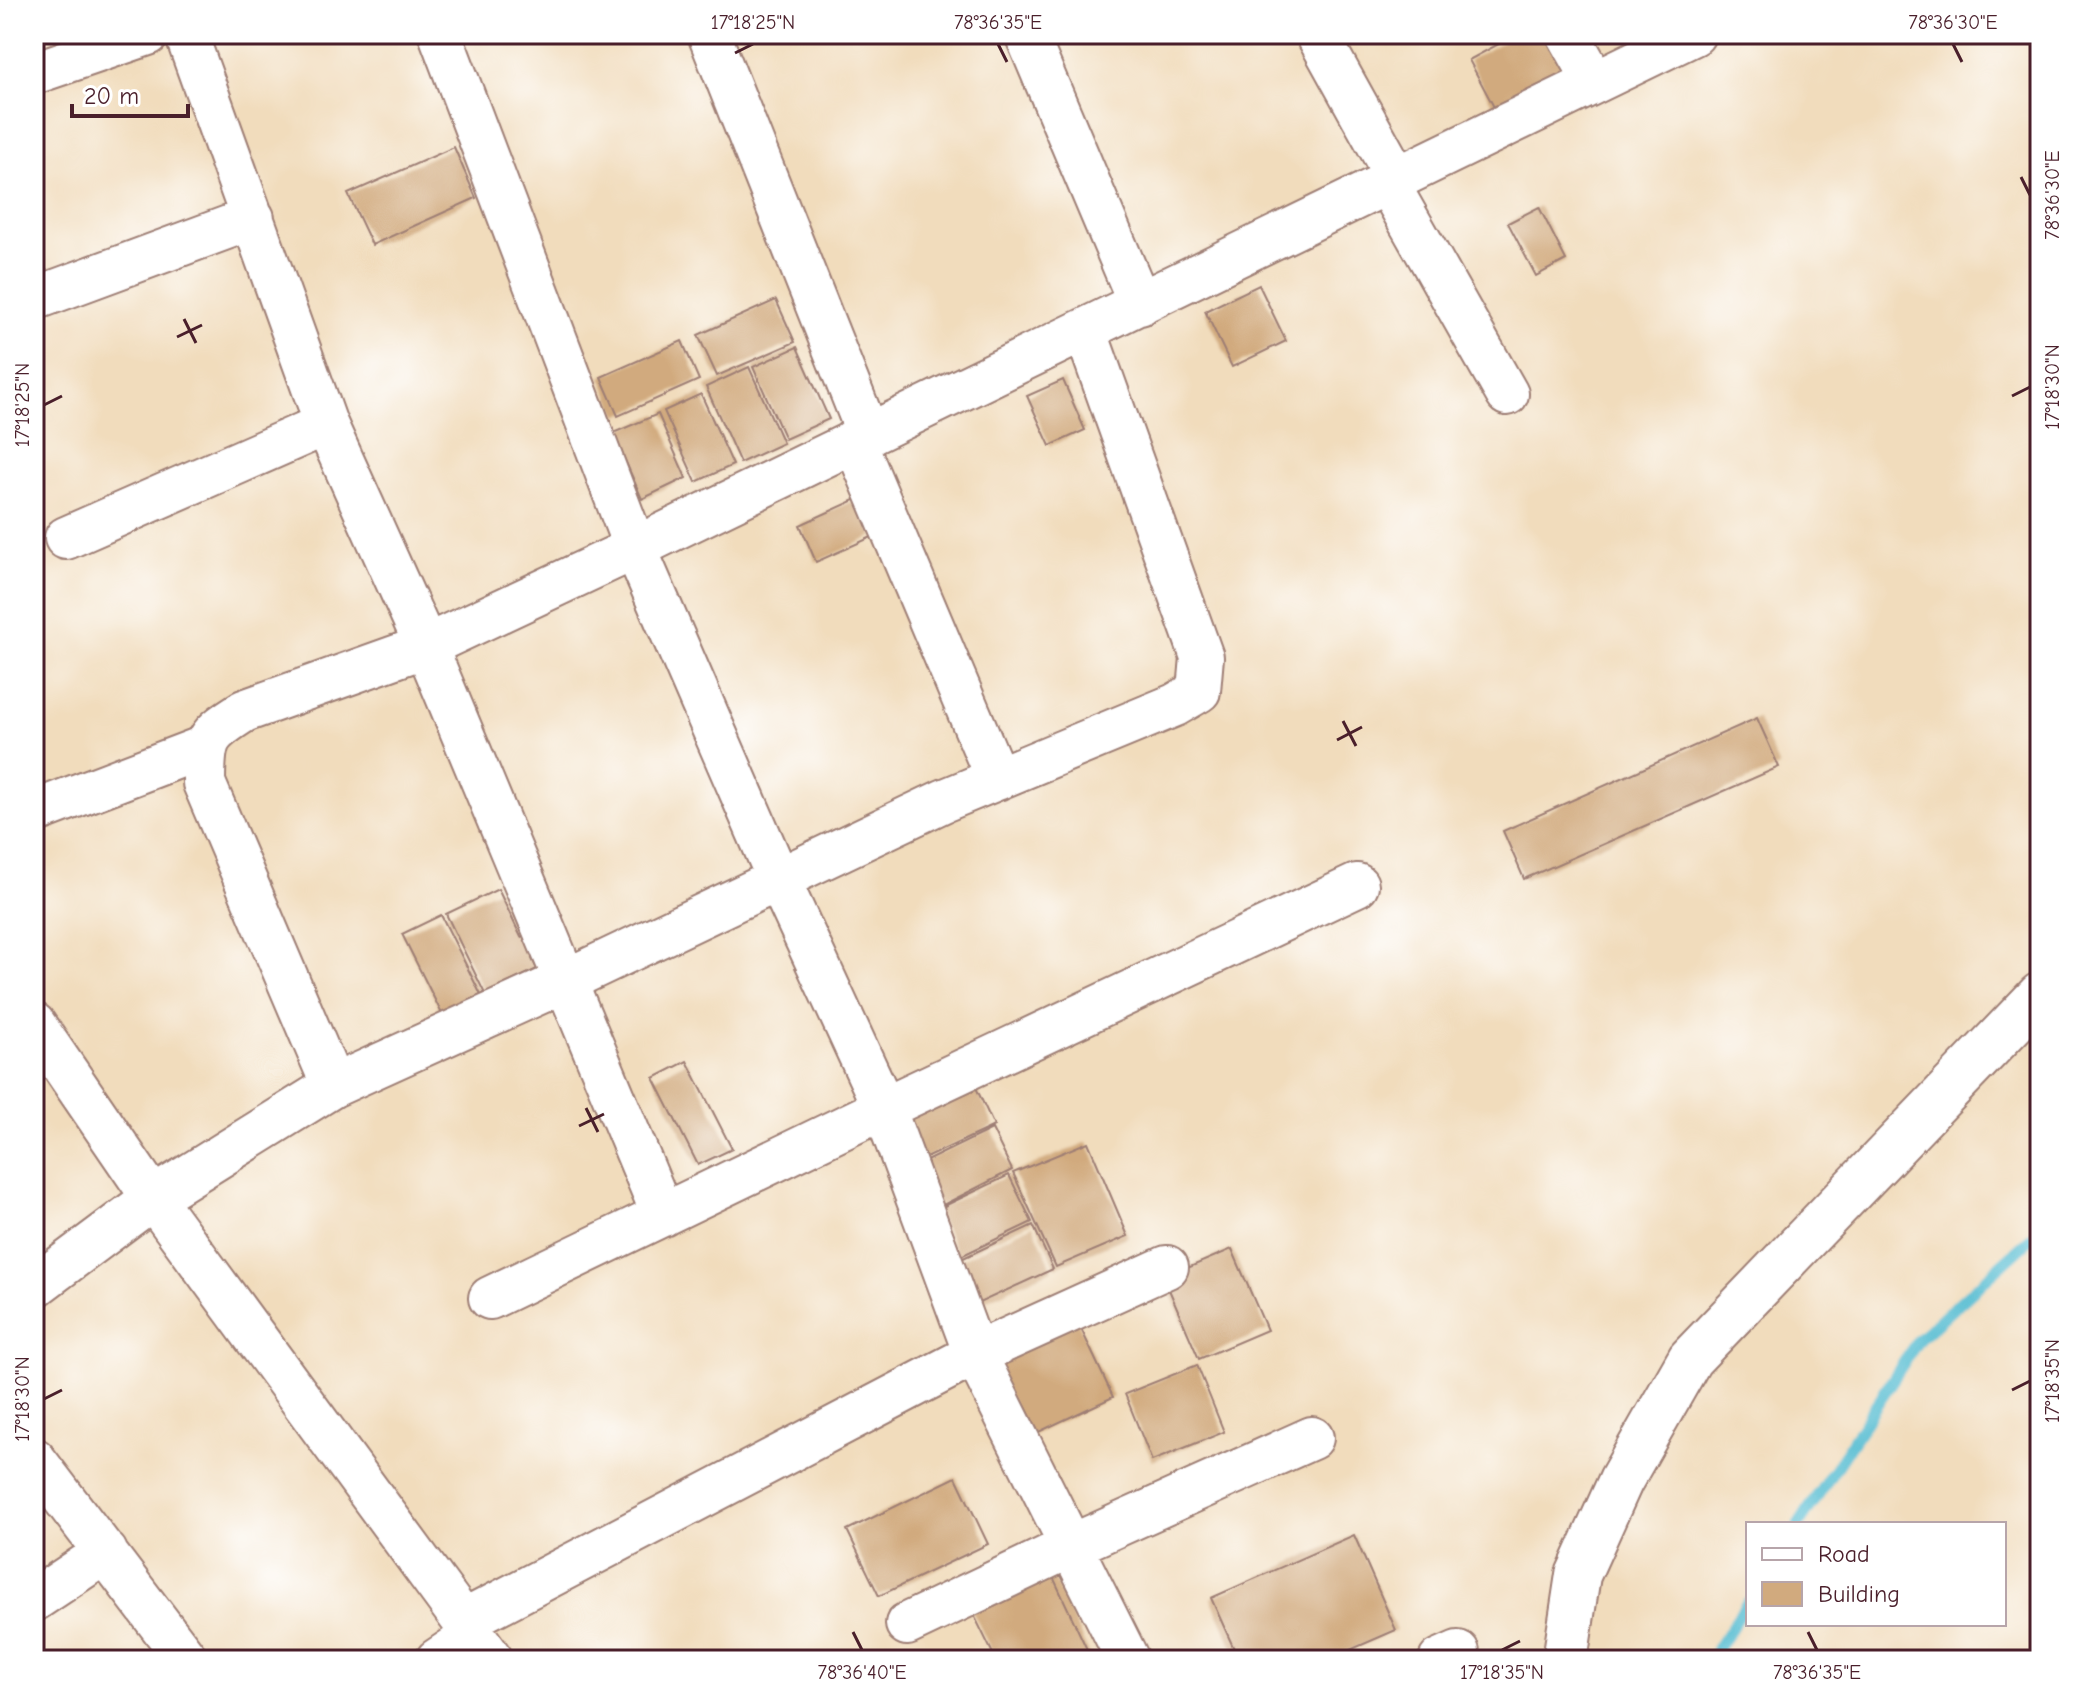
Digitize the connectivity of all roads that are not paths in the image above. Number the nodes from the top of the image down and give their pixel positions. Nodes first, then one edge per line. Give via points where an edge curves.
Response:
1 (148, 34) edge
2 (186, 34) edge
3 (440, 34) edge
4 (709, 34) edge
5 (1026, 34) edge
6 (1317, 34) edge
7 (1568, 34) edge
8 (1694, 34) edge
9 (34, 73) edge
10 (1595, 82) junction
11 (1393, 182) junction
12 (253, 218) junction
13 (34, 299) edge
14 (1140, 304) junction
15 (1085, 330) junction
16 (1507, 394) dead end
17 (326, 424) junction
18 (861, 437) junction
19 (66, 538) dead end
20 (635, 548) junction
21 (426, 646) junction
22 (204, 747) junction
23 (997, 779) junction
24 (34, 812) edge
25 (778, 878) junction
26 (1357, 885) dead end
27 (565, 981) junction
28 (2040, 995) edge
29 (34, 1024) edge
30 (333, 1086) junction
31 (884, 1108) junction
32 (153, 1198) junction
33 (663, 1215) junction
34 (1167, 1267) dead end
35 (34, 1287) edge
36 (490, 1298) dead end
37 (975, 1354) junction
38 (1312, 1438) dead end
39 (34, 1459) edge
40 (1071, 1546) junction
41 (106, 1552) junction
42 (34, 1600) edge
43 (907, 1624) dead end
44 (476, 1639) edge
45 (187, 1660) edge
46 (437, 1660) edge
47 (1128, 1660) edge
48 (1565, 1660) edge

1 - 9 street
2 - 12 street
3 - 20 street
4 - 18 street
5 - 14 street
6 - 11 street
7 - 10 street
8 - 10 street
10 - 11 street
11 - 14 street
11 - 16 street
12 - 13 street
12 - 17 street
14 - 15 street
15 - 18 street
15 - 23 street via 1202,657 1199,691
17 - 19 street
17 - 21 street
18 - 20 street
18 - 23 street
20 - 21 street
20 - 25 street
21 - 22 street via 244,711 220,726
21 - 27 street
22 - 24 street
22 - 30 street via 204,783
23 - 25 street
25 - 27 street
25 - 31 street
26 - 31 street
27 - 30 street
27 - 33 street
28 - 48 street via 1690,1359 1621,1480 1578,1575
29 - 32 street
30 - 32 street
31 - 33 street
31 - 37 street
32 - 35 street
32 - 44 street
33 - 36 street
34 - 37 street
37 - 40 street
37 - 44 street
38 - 40 street
39 - 41 street
40 - 43 street
40 - 47 street
41 - 42 street
41 - 45 street
44 - 46 street

